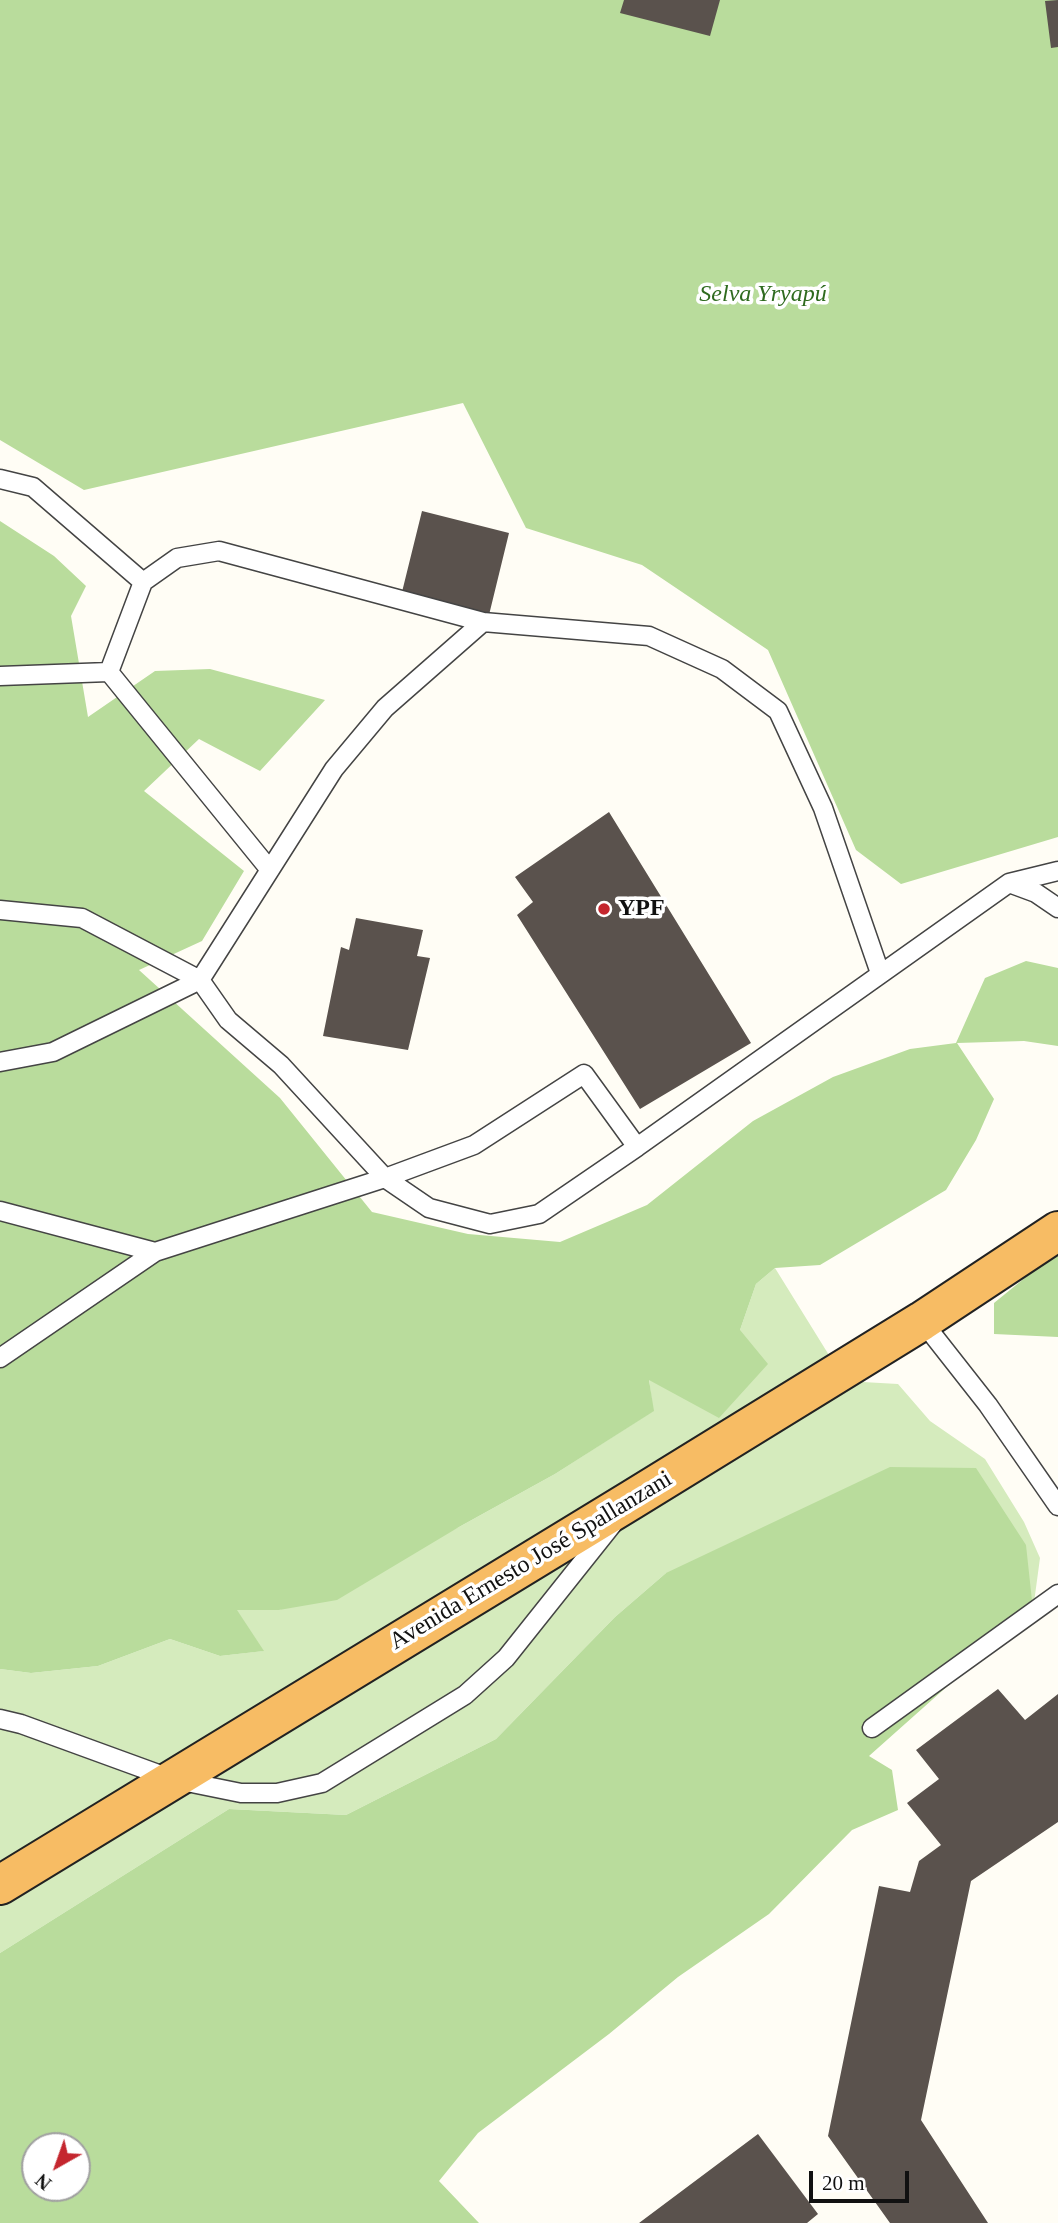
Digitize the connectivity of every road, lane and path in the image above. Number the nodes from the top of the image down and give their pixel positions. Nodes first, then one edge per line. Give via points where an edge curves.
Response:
1 (0, 479) edge
2 (143, 582) junction
3 (483, 622) junction
4 (109, 672) junction
5 (0, 676) edge
6 (270, 870) junction
7 (1058, 872) edge
8 (1009, 883) junction
9 (1058, 908) edge
10 (0, 910) edge
11 (880, 974) junction
12 (200, 980) junction
13 (0, 1062) edge
14 (637, 1147) junction
15 (385, 1178) junction
16 (0, 1211) edge
17 (1058, 1231) edge
18 (155, 1252) junction
19 (922, 1321) junction
20 (0, 1358) edge
21 (633, 1499) junction
22 (1058, 1506) edge
23 (1058, 1594) edge
24 (0, 1719) edge
25 (872, 1728) dead end
26 (172, 1779) junction
27 (0, 1885) edge

1 - 2 lane via 33,487
2 - 3 lane via 177,558 219,551
2 - 4 lane
3 - 6 lane via 385,708 334,769
3 - 11 lane via 649,636 722,669 778,711 823,808
4 - 5 lane
4 - 6 lane
6 - 12 lane
7 - 8 lane
8 - 9 lane
8 - 11 lane
10 - 12 lane via 82,918
11 - 14 lane
12 - 13 lane via 53,1052
12 - 15 lane via 228,1020 281,1065
14 - 15 lane via 539,1214 490,1224 429,1208
14 - 15 lane via 584,1074 474,1145
15 - 18 lane
16 - 18 lane
17 - 19 highway, Avenida Ernesto José Spallanzani
18 - 20 lane
19 - 21 highway, Avenida Ernesto José Spallanzani
19 - 22 lane
21 - 26 highway, Avenida Ernesto José Spallanzani
21 - 26 lane via 506,1658 465,1695 323,1783 277,1793 241,1793
23 - 25 lane
24 - 26 lane
26 - 27 highway, Avenida Ernesto José Spallanzani

